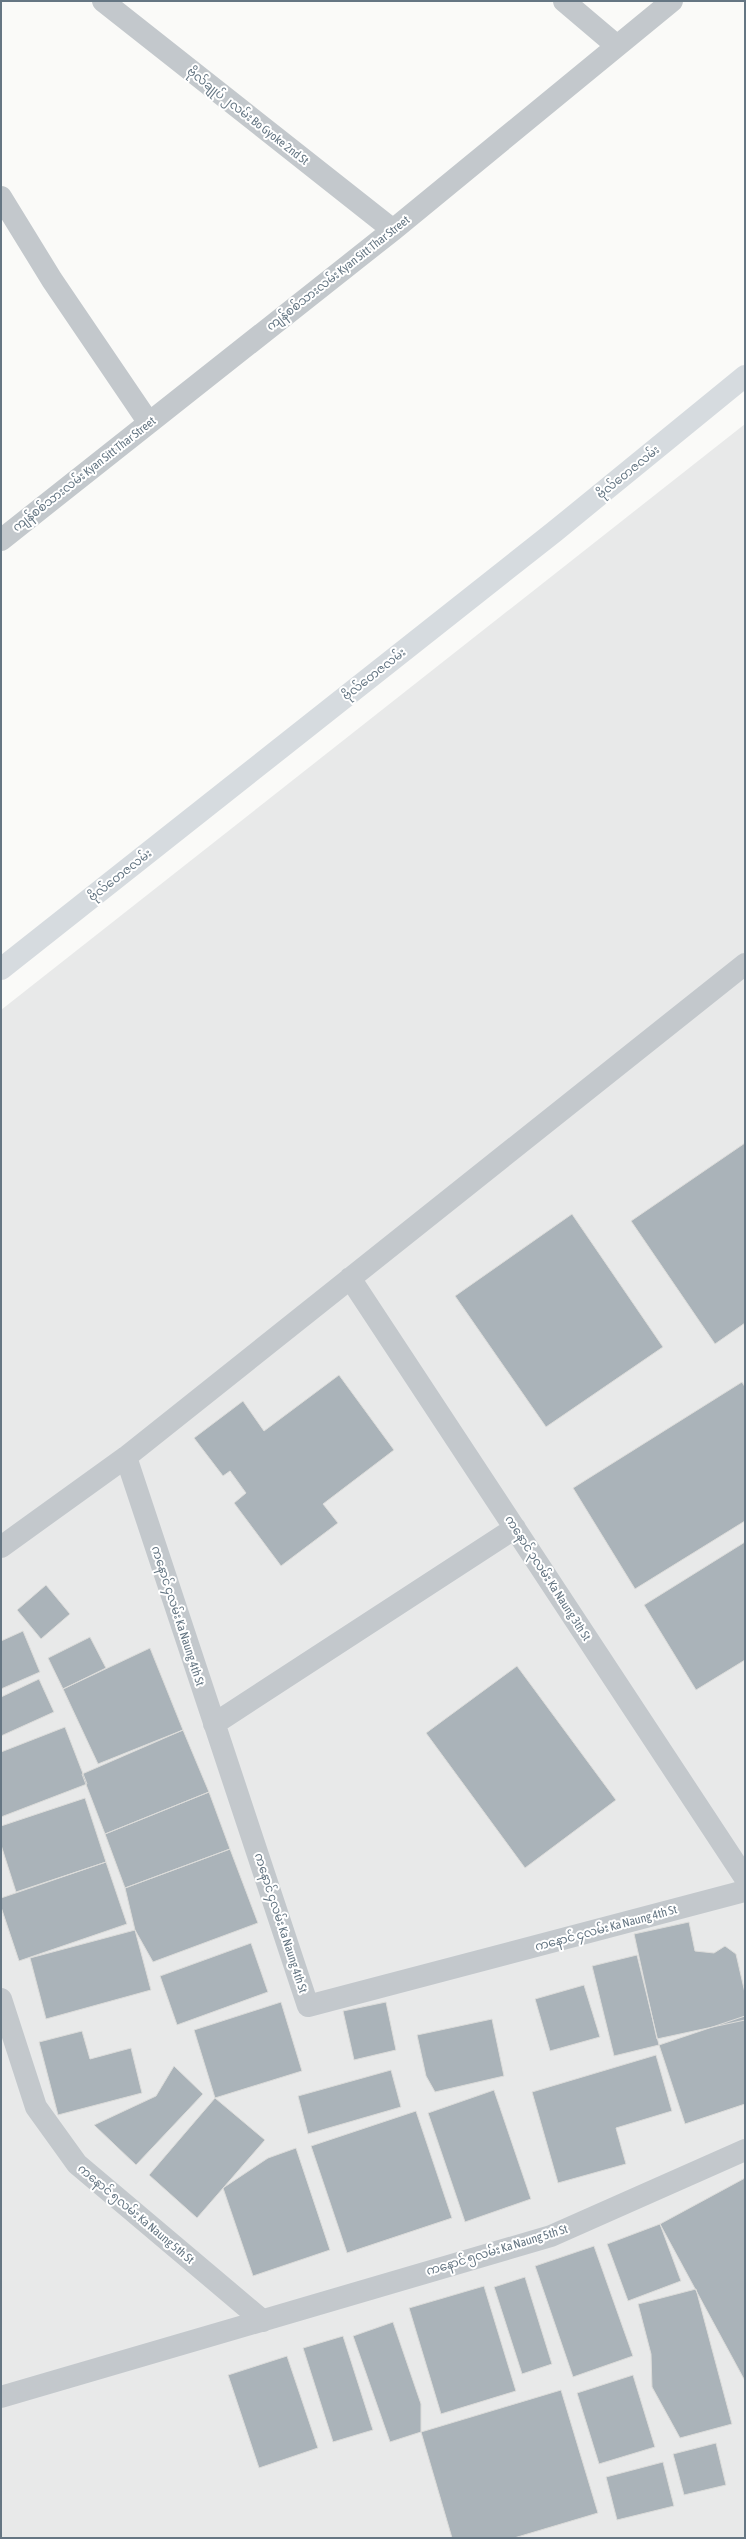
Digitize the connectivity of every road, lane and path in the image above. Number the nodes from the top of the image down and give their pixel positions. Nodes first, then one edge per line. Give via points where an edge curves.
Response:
1 (103, 1) edge
2 (564, 1) edge
3 (672, 1) edge
4 (617, 46) junction
5 (1, 197) edge
6 (393, 230) junction
7 (745, 376) edge
8 (150, 422) junction
9 (1, 540) edge
10 (745, 964) edge
11 (1, 969) edge
12 (350, 1278) junction
13 (126, 1457) junction
14 (515, 1528) junction
15 (1, 1547) edge
16 (214, 1724) junction
17 (745, 1878) edge
18 (745, 1892) edge
19 (1, 1999) edge
20 (745, 2150) edge
21 (263, 2320) junction
22 (1, 2397) edge

1 - 6 street, ဗိုလ်ချုပ် ၂လမ်း Bo Gyoke 2nd St
2 - 4 street
3 - 4 street, ကျန်စစ်သားလမ်း Kyan Sitt Thar Street
4 - 6 street, ကျန်စစ်သားလမ်း Kyan Sitt Thar Street
5 - 8 street via 52,280
6 - 8 street, ကျန်စစ်သားလမ်း Kyan Sitt Thar Street
7 - 11 main road, ဗိုလ်တေဇလမ်း via 554,532
8 - 9 street, ကျန်စစ်သားလမ်း Kyan Sitt Thar Street
10 - 12 street
12 - 13 street
12 - 14 street, ကနောင် ၃လမ်း Ka Naung 3th St
13 - 15 street
13 - 16 street, ကနောင် ၄လမ်း Ka Naung 4th St
14 - 16 street
14 - 17 street, ကနောင် ၃လမ်း Ka Naung 3th St
16 - 18 street, ကနောင် ၄လမ်း Ka Naung 4th St via 308,2006
19 - 21 street, ကနောင် ၅လမ်း Ka Naung 5th St via 36,2107 77,2164
20 - 21 street, ကနောင် ၅လမ်း Ka Naung 5th St via 551,2236
21 - 22 street, ကနောင် ၅လမ်း Ka Naung 5th St

